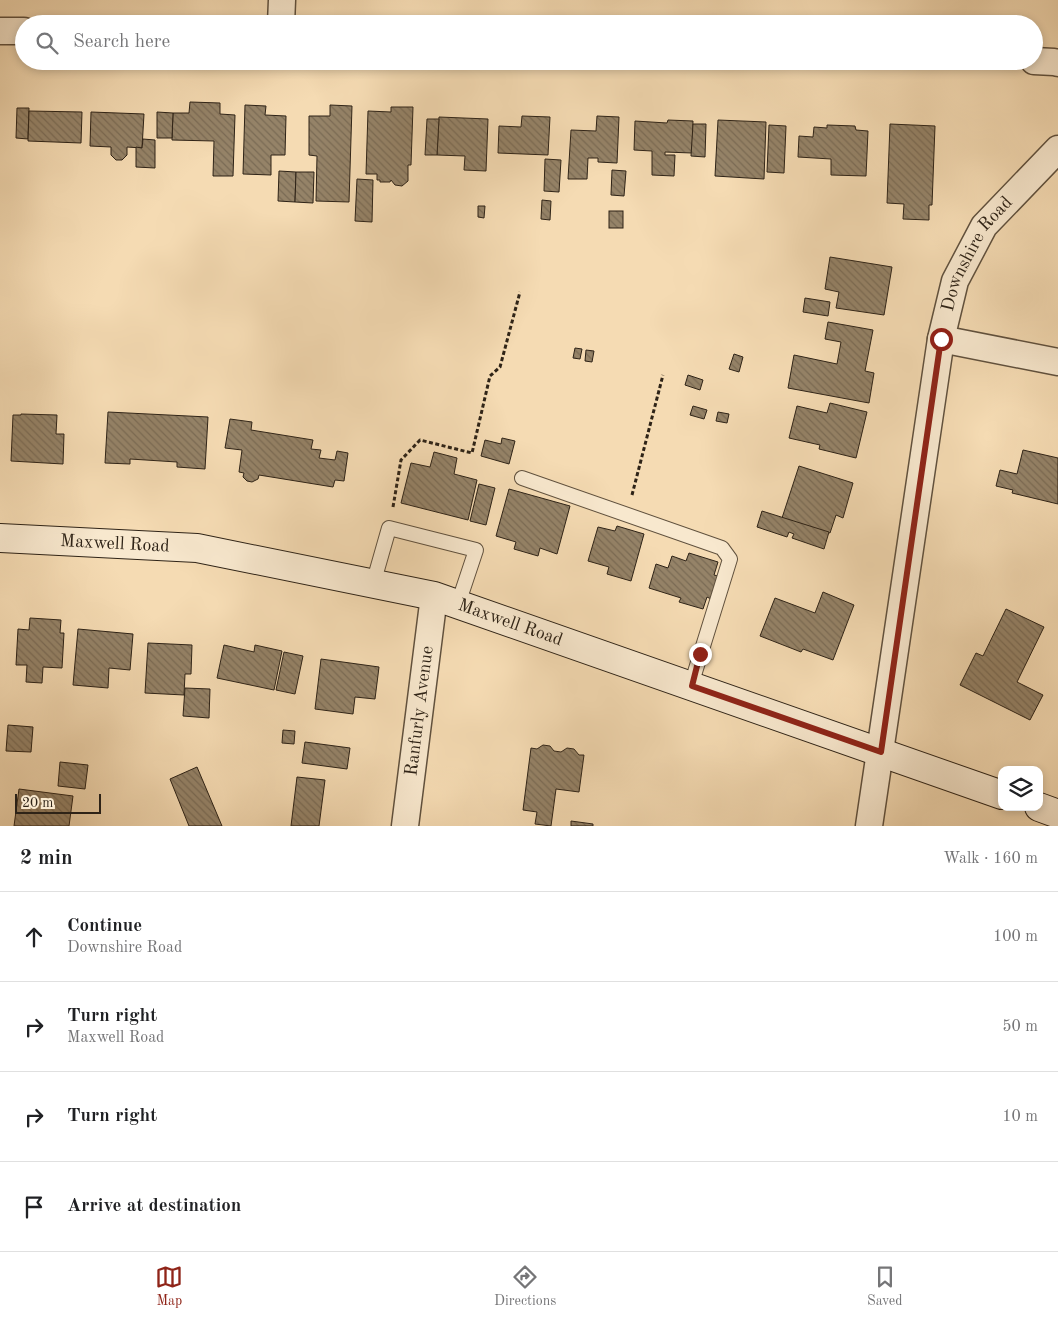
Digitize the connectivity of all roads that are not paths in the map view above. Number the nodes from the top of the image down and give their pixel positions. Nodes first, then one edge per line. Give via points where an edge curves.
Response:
1 (282, 0) edge
2 (281, 15) edge
3 (0, 31) edge
4 (15, 32) edge
5 (1043, 62) edge
6 (1058, 63) edge
7 (1058, 149) edge
8 (941, 339) junction
9 (1058, 362) edge
10 (522, 478) dead end
11 (0, 538) edge
12 (373, 584) junction
13 (446, 600) junction
14 (692, 686) junction
15 (881, 752) junction
16 (998, 794) edge
17 (1043, 808) edge
18 (1058, 814) edge
19 (405, 826) edge
20 (870, 826) edge

1 - 2 street
3 - 4 street
5 - 6 street
7 - 8 street, Downshire Road via 984,226 955,281
8 - 9 street
8 - 15 street, Downshire Road
10 - 14 lane via 722,548 730,558
11 - 12 street, Maxwell Road via 197,548
12 - 13 street, Maxwell Road
12 - 13 lane via 389,528 476,550
13 - 14 street, Maxwell Road
13 - 19 street, Ranfurly Avenue
14 - 15 street, Maxwell Road
15 - 16 street, Maxwell Road
15 - 20 street, Downshire Road
17 - 18 street

